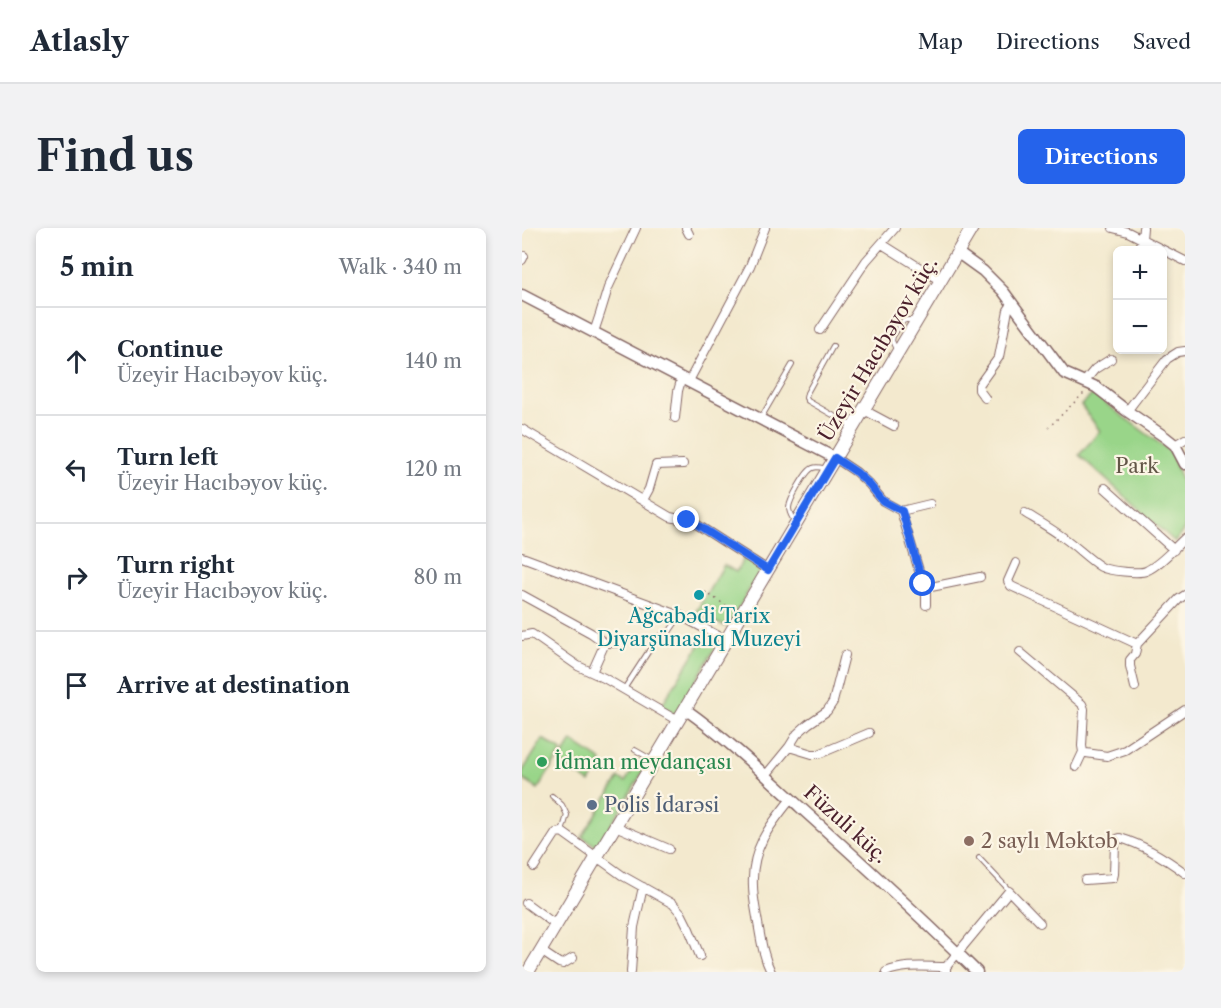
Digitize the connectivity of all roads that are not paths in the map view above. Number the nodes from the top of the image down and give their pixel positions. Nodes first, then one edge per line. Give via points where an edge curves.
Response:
1 (636, 228) edge
2 (765, 228) edge
3 (895, 228) edge
4 (972, 228) edge
5 (1113, 228) edge
6 (1143, 228) edge
7 (1142, 239) junction
8 (882, 244) junction
9 (1139, 246) edge
10 (958, 253) junction
11 (1185, 261) edge
12 (940, 281) junction
13 (522, 295) edge
14 (1013, 303) junction
15 (820, 330) dead end
16 (594, 332) junction
17 (833, 346) dead end
18 (1185, 351) edge
19 (1111, 360) dead end
20 (792, 365) dead end
21 (685, 379) junction
22 (1089, 383) junction
23 (985, 398) dead end
24 (864, 410) junction
25 (1127, 411) junction
26 (675, 418) dead end
27 (760, 419) junction
28 (894, 426) dead end
29 (854, 427) junction
30 (522, 429) edge
31 (1180, 442) edge
32 (683, 464) dead end
33 (832, 464) junction
34 (1185, 464) edge
35 (1105, 488) dead end
36 (643, 500) junction
37 (930, 504) dead end
38 (902, 511) junction
39 (1025, 513) dead end
40 (1185, 538) edge
41 (1174, 550) junction
42 (522, 557) edge
43 (1016, 563) dead end
44 (768, 570) junction
45 (980, 577) dead end
46 (927, 587) junction
47 (522, 595) edge
48 (1185, 595) edge
49 (926, 605) dead end
50 (681, 616) junction
51 (522, 636) edge
52 (726, 640) junction
53 (605, 643) junction
54 (623, 643) dead end
55 (1137, 644) junction
56 (1020, 652) dead end
57 (845, 655) dead end
58 (592, 672) junction
59 (1134, 687) dead end
60 (624, 689) junction
61 (685, 710) junction
62 (1185, 710) edge
63 (678, 721) junction
64 (869, 733) dead end
65 (789, 747) junction
66 (635, 750) dead end
67 (1083, 752) junction
68 (654, 761) junction
69 (1076, 767) dead end
70 (766, 775) junction
71 (552, 796) dead end
72 (791, 799) junction
73 (619, 821) junction
74 (562, 832) junction
75 (669, 849) dead end
76 (597, 856) junction
77 (979, 858) dead end
78 (534, 867) dead end
79 (1185, 873) edge
80 (1084, 880) dead end
81 (643, 887) junction
82 (1009, 891) junction
83 (526, 903) dead end
84 (1040, 923) dead end
85 (556, 925) junction
86 (541, 951) junction
87 (958, 954) junction
88 (700, 957) dead end
89 (573, 958) dead end
90 (946, 970) edge
91 (528, 972) edge
92 (631, 972) edge
93 (771, 972) edge
94 (886, 972) edge
95 (977, 972) edge

1 - 16 street via 608,288
2 - 21 street via 750,266
3 - 8 street
4 - 10 main road, Üzeyir Hacıbəyov küç.
5 - 7 street
6 - 7 street
7 - 9 street
7 - 11 street
8 - 12 street
8 - 15 street via 866,261
10 - 12 main road, Üzeyir Hacıbəyov küç.
10 - 14 street via 983,271
12 - 24 main road, Üzeyir Hacıbəyov küç.
13 - 16 street
14 - 22 street via 1064,373
14 - 23 street via 1008,310 999,357 979,385
16 - 21 street
17 - 29 lane via 806,398
18 - 25 street via 1167,359
19 - 22 street via 1095,369
20 - 27 lane
21 - 26 street via 678,390
21 - 27 street
22 - 25 street
24 - 28 street
24 - 29 main road, Üzeyir Hacıbəyov küç.
25 - 31 street via 1165,437
27 - 33 street
29 - 33 main road, Üzeyir Hacıbəyov küç.
30 - 36 street
31 - 34 street
32 - 36 street via 656,465
33 - 38 street, Üzeyir Hacıbəyov küç. via 856,472 883,501
33 - 44 main road, Üzeyir Hacıbəyov küç.
35 - 41 street
36 - 44 street via 670,517 693,522
37 - 38 street
38 - 46 street
39 - 41 street via 1110,571 1140,573
40 - 41 street
42 - 50 street
43 - 55 street via 1008,581 1011,586
44 - 52 main road, Üzeyir Hacıbəyov küç.
45 - 46 street
46 - 49 street
47 - 53 street
48 - 55 street
50 - 52 street
50 - 60 lane via 669,632 656,640
51 - 58 street via 532,634 567,660
52 - 61 main road, Üzeyir Hacıbəyov küç.
53 - 54 street
53 - 58 street
55 - 59 street via 1130,660
56 - 67 street via 1082,704
57 - 65 street via 833,702 796,734
58 - 60 street
60 - 63 street
61 - 63 main road, Üzeyir Hacıbəyov küç.
61 - 70 street, Füzuli küç.
62 - 67 street via 1125,750 1107,756
63 - 68 main road, Üzeyir Hacıbəyov küç.
64 - 65 street via 819,754
65 - 70 street
66 - 68 lane
67 - 69 street
68 - 73 main road, Üzeyir Hacıbəyov küç.
70 - 72 street, Füzuli küç.
71 - 74 lane via 567,815
72 - 87 street, Füzuli küç.
72 - 93 street via 769,826 756,853 753,872 762,943
73 - 75 street
73 - 76 main road, Üzeyir Hacıbəyov küç.
74 - 76 street
74 - 78 street via 552,837
76 - 81 street
76 - 85 main road, Üzeyir Hacıbəyov küç.
77 - 82 lane
79 - 80 street via 1166,858 1120,838 1115,843 1113,878
81 - 88 street via 673,903
81 - 92 street via 634,927
82 - 84 street
82 - 87 street
83 - 85 street
85 - 86 main road, Üzeyir Hacıbəyov küç.
86 - 89 street via 563,964
86 - 91 main road, Üzeyir Hacıbəyov küç.
87 - 90 street
87 - 95 street, Füzuli küç.
90 - 94 street via 904,967

